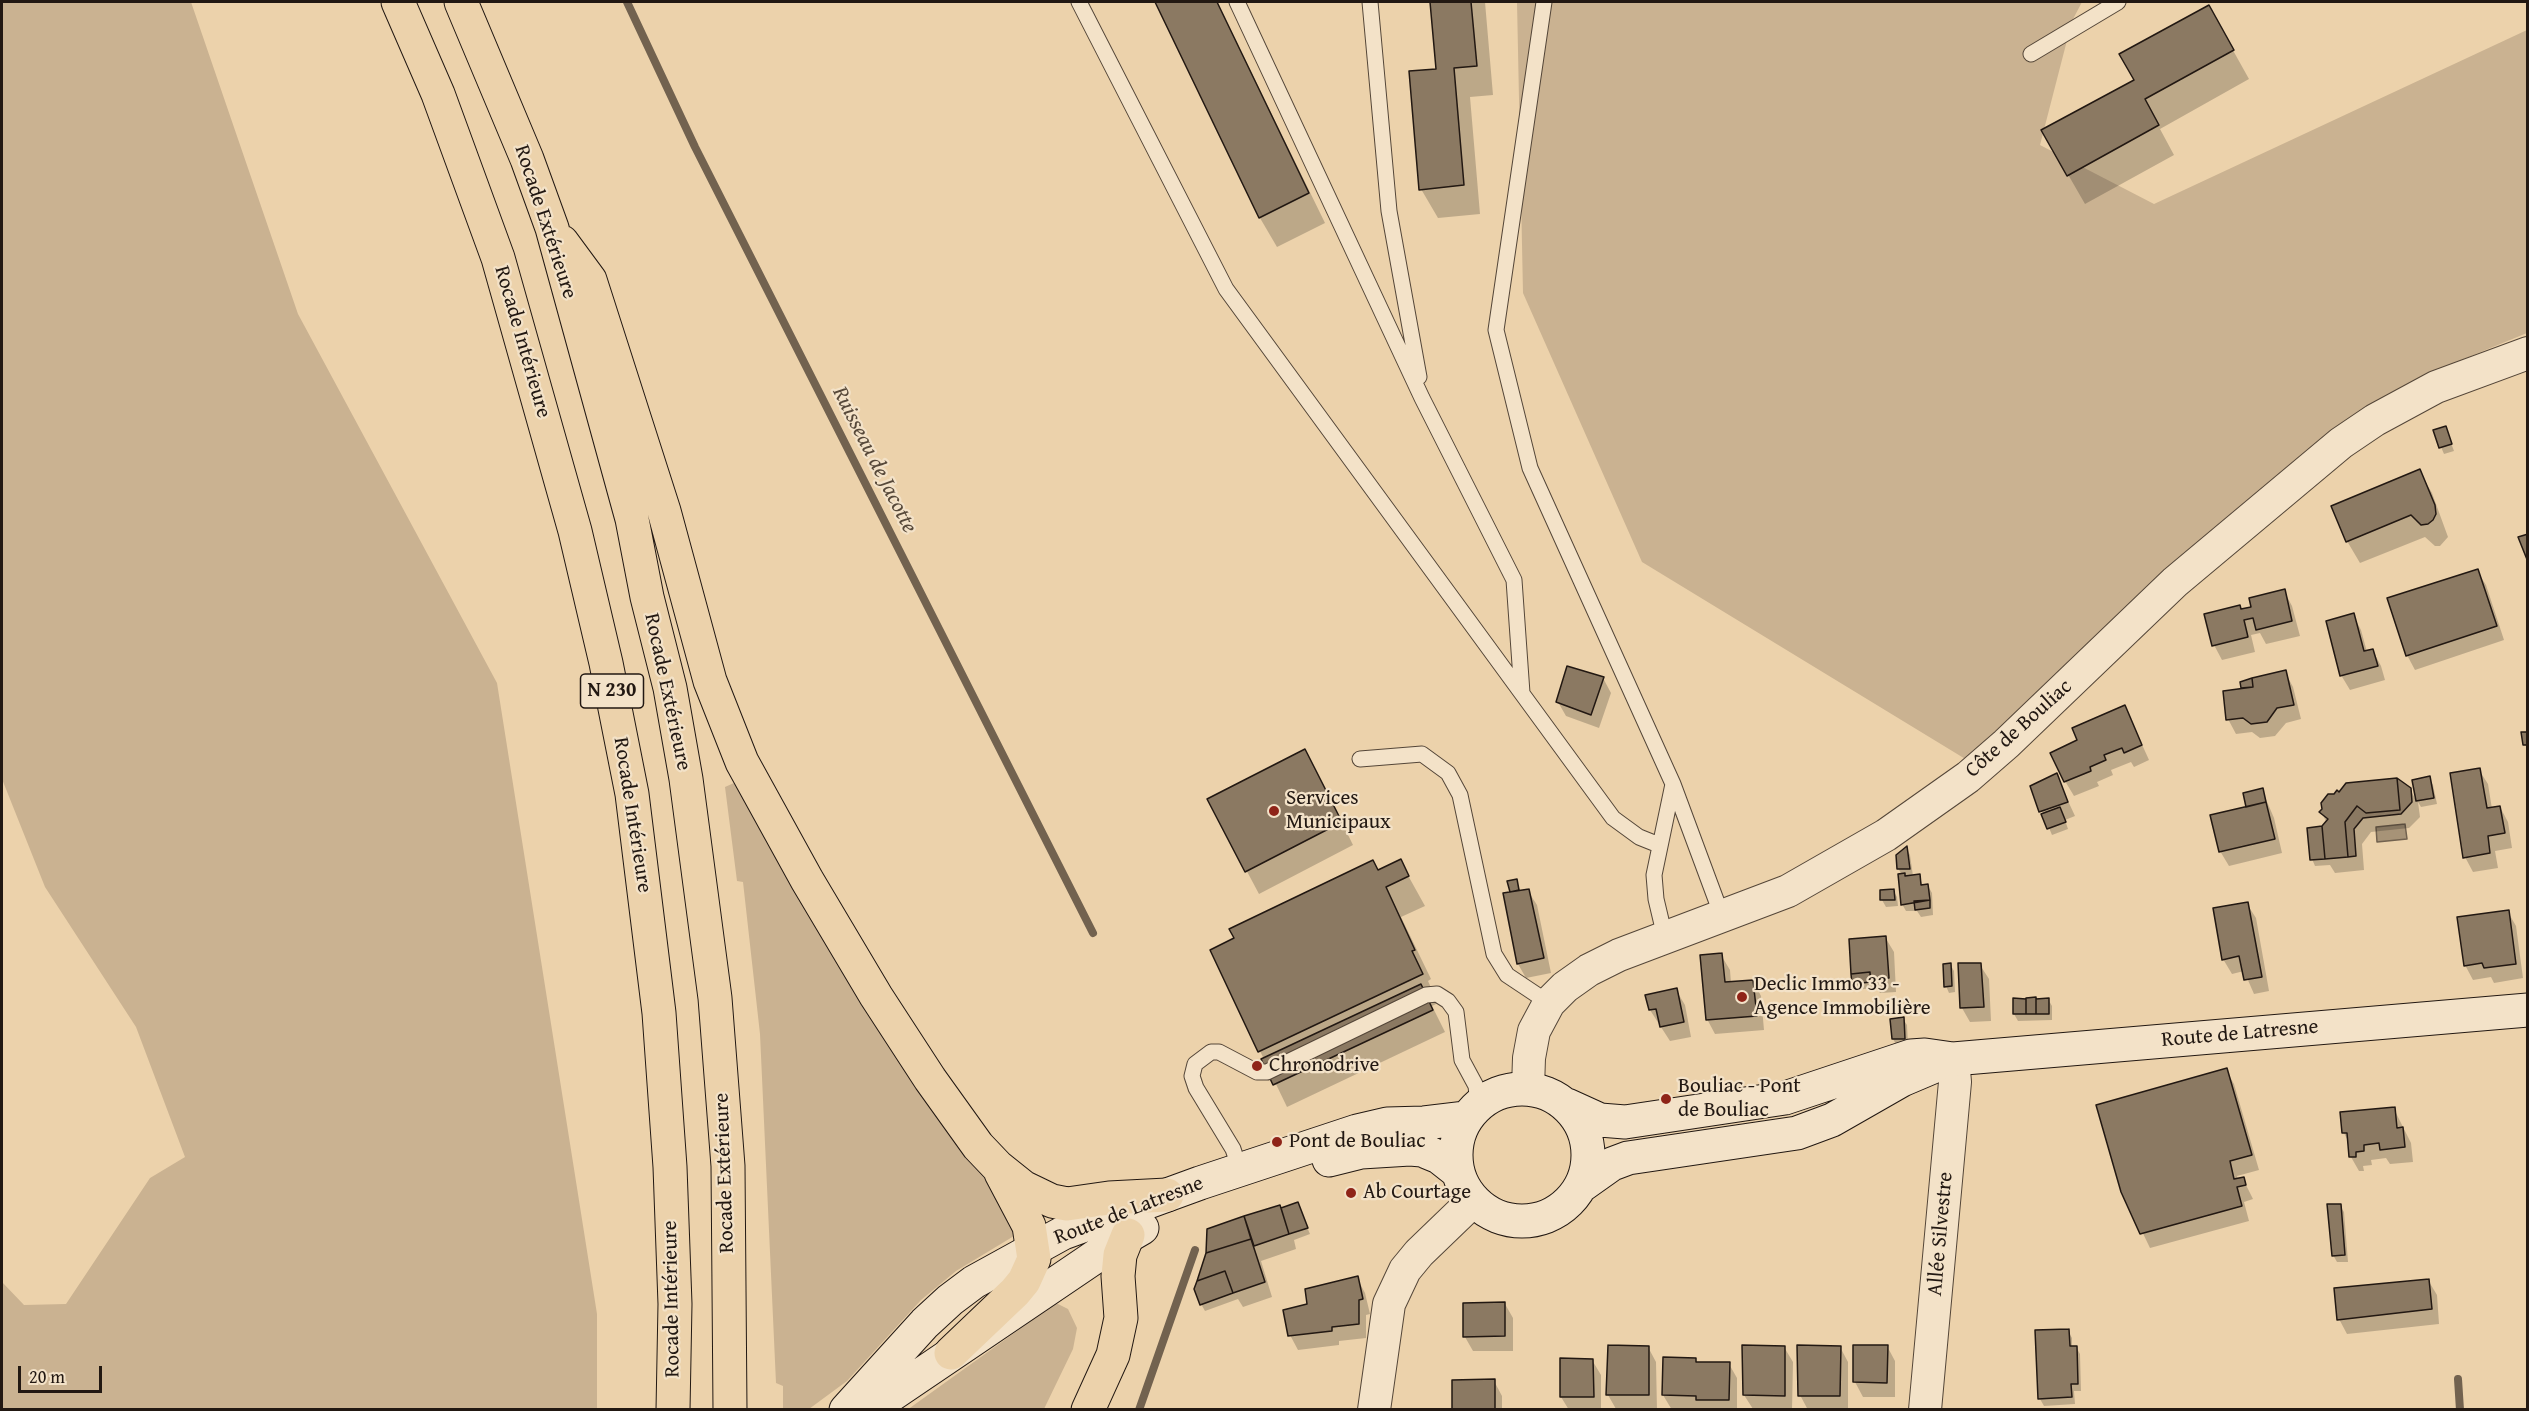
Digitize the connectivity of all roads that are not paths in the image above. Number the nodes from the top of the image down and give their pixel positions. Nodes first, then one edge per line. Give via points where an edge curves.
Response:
1 (398, 2) edge
2 (461, 2) edge
3 (1079, 2) edge
4 (1237, 2) edge
5 (1370, 2) edge
6 (1544, 2) edge
7 (2118, 2) edge
8 (2031, 54) dead end
9 (552, 228) junction
10 (2528, 353) edge
11 (1422, 398) junction
12 (1522, 693) junction
13 (1360, 759) dead end
14 (1673, 784) junction
15 (1659, 845) junction
16 (1722, 916) junction
17 (1665, 937) junction
18 (1549, 1003) junction
19 (2528, 1010) edge
20 (1953, 1059) junction
21 (1837, 1080) junction
22 (1528, 1088) junction
23 (1567, 1105) junction
24 (1851, 1110) junction
25 (1472, 1111) junction
26 (998, 1167) junction
27 (1240, 1170) junction
28 (1458, 1172) junction
29 (1581, 1186) junction
30 (1167, 1195) junction
31 (1473, 1201) junction
32 (1128, 1236) junction
33 (1033, 1248) junction
34 (951, 1353) junction
35 (673, 1410) edge
36 (730, 1410) edge
37 (846, 1410) edge
38 (869, 1410) edge
39 (1088, 1410) edge
40 (1374, 1410) edge
41 (1925, 1410) edge

1 - 35 highway, Rocade Intérieure / N 230 via 438,94 498,258 575,531 613,696 632,794 659,1013 675,1304
2 - 9 highway, Rocade Extérieure / N 230
3 - 12 lane via 1226,289
4 - 11 lane
5 - 11 lane via 1389,211
6 - 14 lane via 1496,330 1530,468
7 - 8 lane
9 - 26 highway via 590,280 664,511 710,681 742,762 882,1005 950,1107
9 - 36 highway, Rocade Extérieure / N 230 via 632,519 686,779 715,998 728,1166
10 - 16 street, Côte de Bouliac via 2436,387 2342,443 2175,582 2006,744 1936,801 1886,836 1799,886
11 - 12 lane via 1514,580
12 - 15 lane via 1613,818 1639,837
13 - 18 lane via 1422,754 1448,773 1460,795 1494,954 1507,975
14 - 15 lane
14 - 16 lane
15 - 17 lane via 1654,875
16 - 17 street, Côte de Bouliac
17 - 18 street, Côte de Bouliac via 1596,966
18 - 22 street, Côte de Bouliac via 1534,1031
19 - 20 street, Route de Latresne
20 - 21 street, Route de Latresne via 1911,1056
20 - 24 street, Route de Latresne via 1902,1080
20 - 41 street, Allée Silvestre via 1955,1082
21 - 23 street, Route de Latresne via 1785,1098 1625,1122 1600,1120
21 - 24 street
22 - 23 street via 1549,1093
22 - 25 street via 1493,1095
23 - 29 street via 1581,1122 1588,1143 1588,1165
24 - 29 street, Route de Latresne via 1797,1133 1628,1158 1612,1164
25 - 27 street, Route de Latresne via 1425,1123 1387,1124 1357,1131
25 - 27 lane via 1476,1086 1462,1060 1456,1012 1437,994 1426,995 1267,1072 1257,1072 1219,1052 1211,1052 1195,1064 1192,1076 1196,1088 1233,1149
25 - 28 street via 1457,1138
26 - 30 highway via 1023,1187 1052,1201 1085,1203
26 - 33 highway via 1029,1226
27 - 30 street, Route de Latresne
28 - 31 street
28 - 32 street, Route de Latresne via 1422,1150 1361,1152 1204,1200
29 - 31 street via 1568,1203 1551,1215 1530,1221 1509,1221 1490,1214
30 - 33 street, Route de Latresne
31 - 40 street via 1419,1253 1393,1295 1382,1342
32 - 34 street, Route de Latresne
32 - 39 highway via 1120,1255 1120,1318 1113,1355
33 - 34 highway via 1034,1259 1024,1281
33 - 37 street, Route de Latresne via 950,1300
34 - 38 street, Route de Latresne

